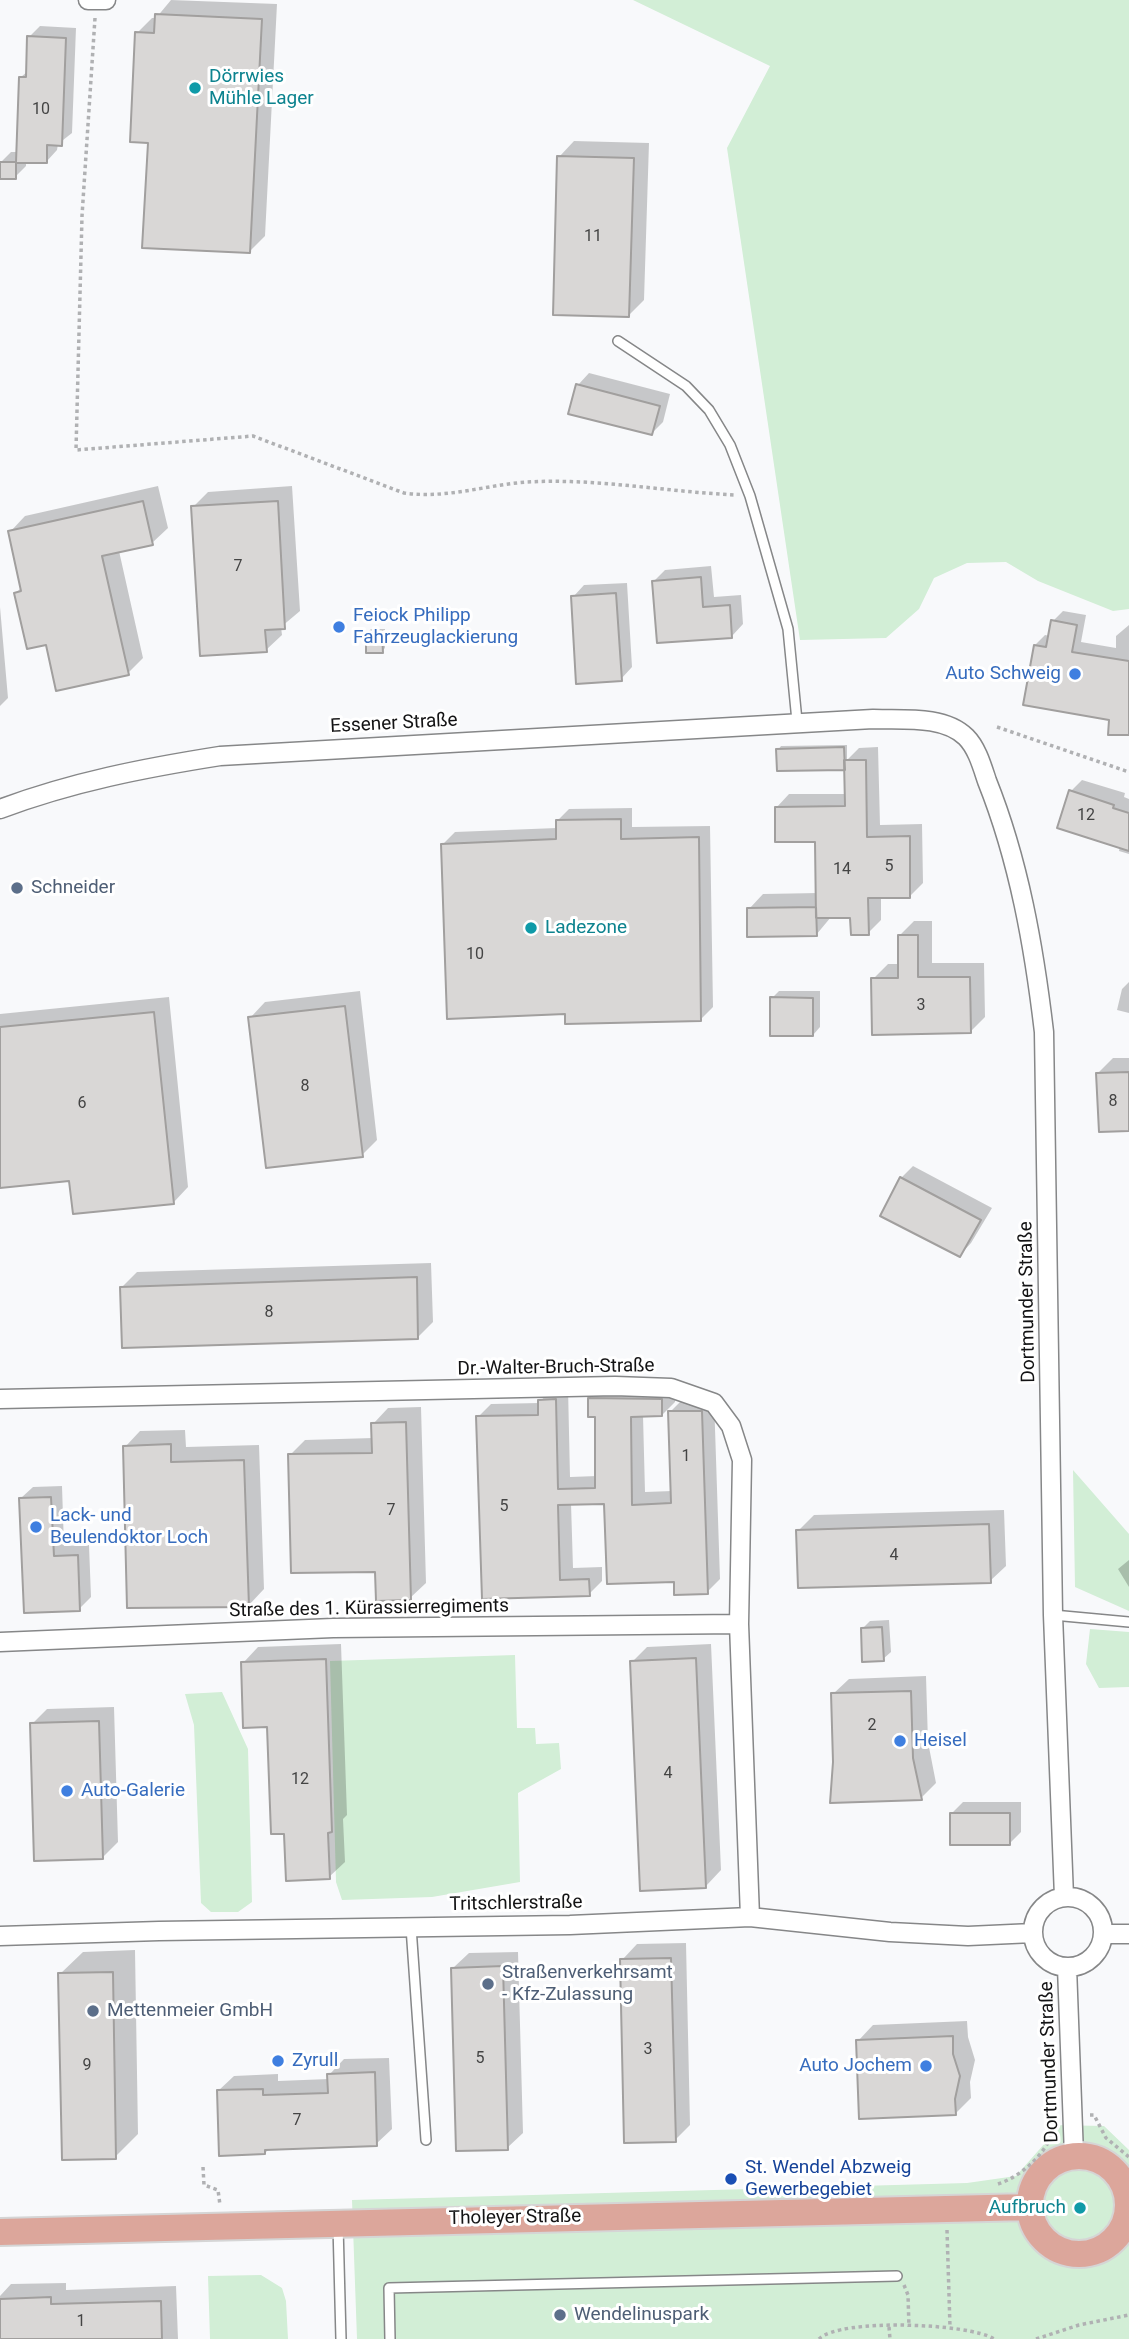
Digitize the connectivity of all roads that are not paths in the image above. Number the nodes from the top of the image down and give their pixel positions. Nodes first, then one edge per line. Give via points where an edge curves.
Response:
1 (618, 341) dead end
2 (797, 721) junction
3 (951, 727) joint
4 (0, 809) edge
5 (0, 1399) edge
6 (1053, 1615) junction
7 (1129, 1622) edge
8 (739, 1624) junction
9 (0, 1643) edge
10 (1064, 1897) junction
11 (750, 1917) junction
12 (411, 1927) junction
13 (1033, 1933) junction
14 (1103, 1934) junction
15 (1129, 1934) edge
16 (0, 1936) edge
17 (1068, 1967) junction
18 (426, 2140) dead end
19 (1074, 2156) junction
20 (1128, 2202) edge
21 (1029, 2207) junction
22 (338, 2222) junction
23 (0, 2232) edge
24 (897, 2276) road end
25 (341, 2339) edge
26 (390, 2339) edge

1 - 2 lane via 686,386 709,410 730,445 750,496 788,629
2 - 3 street, Essener Straße via 914,720
2 - 4 street, Essener Straße via 220,756 126,771
3 - 6 street, Dortmunder Straße via 966,737 976,752 995,800 1016,872 1038,980 1047,1094
5 - 8 street, Dr.-Walter-Bruch-Straße via 671,1388 714,1403 731,1426 742,1460
6 - 7 lane
6 - 10 street, Dortmunder Straße
8 - 9 street, Straße des 1. Kürassierregiments via 333,1628
8 - 11 street, Dr.-Walter-Bruch-Straße
10 - 13 street via 1045,1905
10 - 14 street via 1088,1903
11 - 12 street, Tritschlerstraße
11 - 13 street, Tritschlerstraße via 968,1936
12 - 16 street, Tritschlerstraße
12 - 18 lane
13 - 17 street, Dortmunder Straße via 1047,1960
14 - 15 street
14 - 17 street, Dortmunder Straße via 1095,1954
17 - 19 street, Dortmunder Straße
19 - 20 main road via 1088,2156 1111,2167
19 - 21 main road via 1047,2167 1031,2192
20 - 21 main road via 1127,2216 1113,2240 1081,2253 1060,2251 1048,2243 1038,2233
21 - 22 main road, Tholeyer Straße
22 - 23 main road, Tholeyer Straße
22 - 25 lane
24 - 26 lane via 389,2288

